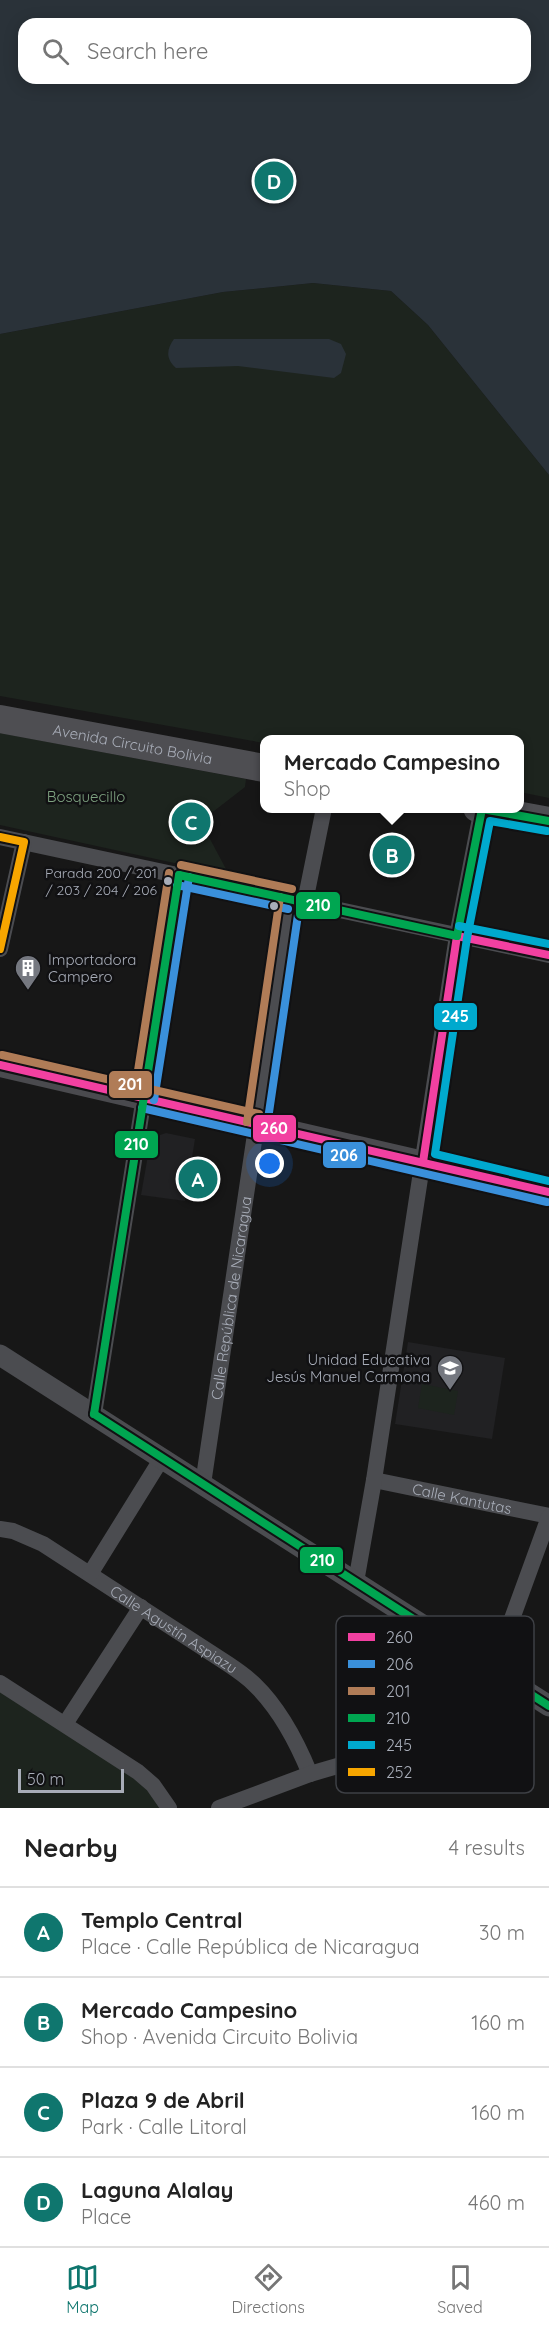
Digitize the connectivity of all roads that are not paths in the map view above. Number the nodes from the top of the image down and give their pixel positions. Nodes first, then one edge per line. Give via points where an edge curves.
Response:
1 (0, 705) edge
2 (0, 719) edge
3 (260, 752) edge
4 (260, 767) edge
5 (524, 801) edge
6 (549, 806) edge
7 (323, 813) edge
8 (479, 813) edge
9 (503, 813) edge
10 (549, 821) edge
11 (0, 837) edge
12 (24, 842) junction
13 (179, 875) junction
14 (297, 901) junction
15 (457, 936) junction
16 (0, 949) edge
17 (549, 955) edge
18 (0, 1065) edge
19 (144, 1098) junction
20 (257, 1124) junction
21 (423, 1162) junction
22 (549, 1192) edge
23 (0, 1355) edge
24 (94, 1414) junction
25 (162, 1458) junction
26 (374, 1480) junction
27 (203, 1484) junction
28 (549, 1517) edge
29 (0, 1529) edge
30 (90, 1574) junction
31 (356, 1582) junction
32 (141, 1607) junction
33 (409, 1616) edge
34 (513, 1616) edge
35 (0, 1683) edge
36 (534, 1696) edge
37 (549, 1706) edge
38 (65, 1724) junction
39 (336, 1766) edge
40 (310, 1774) junction
41 (169, 1808) edge
42 (219, 1808) edge

1 - 3 highway, Avenida Circuito Bolivia
2 - 4 highway, Avenida Circuito Bolivia
5 - 6 highway
7 - 14 street, Calle República de Nicaragua
8 - 15 street
9 - 10 highway
11 - 12 street
12 - 13 street
12 - 16 street
13 - 14 street
13 - 19 street
14 - 15 street
14 - 20 street, Calle República de Nicaragua
15 - 17 street
15 - 21 street
18 - 19 main road
19 - 20 main road
19 - 24 street
20 - 21 main road
20 - 27 street, Calle República de Nicaragua
21 - 22 main road
21 - 26 street
23 - 24 street
24 - 25 street
25 - 27 street
25 - 30 street
26 - 28 street, Calle Kantutas
26 - 31 street
27 - 31 street
28 - 34 street
29 - 30 street, Calle Agustín Aspiazu via 43,1544
30 - 32 street, Calle Agustín Aspiazu
31 - 33 street
32 - 38 street
32 - 40 street, Calle Agustín Aspiazu via 254,1684 280,1715
35 - 38 street
36 - 37 street
38 - 41 street via 138,1772
39 - 40 street
40 - 42 street

